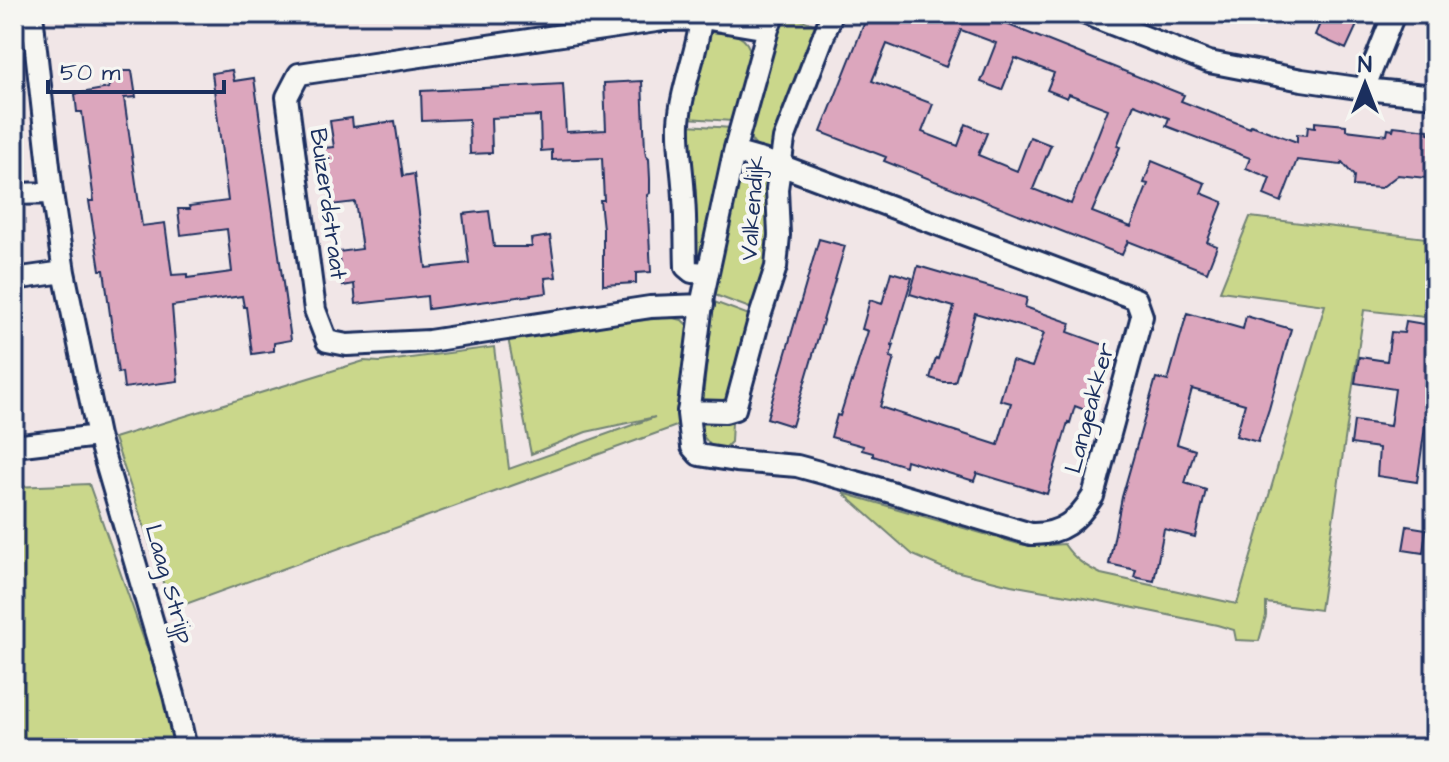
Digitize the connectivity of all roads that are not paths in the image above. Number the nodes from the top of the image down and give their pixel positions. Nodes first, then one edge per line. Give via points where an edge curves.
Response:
1 (832, 14) edge
2 (1086, 14) edge
3 (1394, 14) edge
4 (701, 19) junction
5 (771, 22) edge
6 (27, 25) edge
7 (1364, 89) junction
8 (1435, 96) edge
9 (734, 152) junction
10 (780, 165) junction
11 (52, 193) junction
12 (14, 194) edge
13 (64, 272) junction
14 (708, 273) junction
15 (14, 279) edge
16 (703, 305) junction
17 (688, 413) junction
18 (98, 436) junction
19 (14, 446) edge
20 (186, 748) edge

1 - 10 street, Valkendijk via 784,139
2 - 7 street via 1209,62
3 - 7 street
4 - 5 street, Buizerdstraat
4 - 14 street, Valkendijk via 679,121 679,145 686,267
4 - 16 street, Buizerdstraat via 663,20 299,74 287,97 315,310 327,341 429,341 650,307
5 - 9 street, Valkendijk
6 - 11 street, Laag Strijp
7 - 8 street
9 - 10 street, Langeakker
9 - 14 street, Valkendijk
10 - 17 street, Valkendijk via 776,267 735,409
10 - 17 street, Langeakker via 1136,299 1142,316 1093,496 1064,527 1031,534 797,466 699,455 692,447
11 - 12 street
11 - 13 street, Laag Strijp
13 - 15 street
13 - 18 street, Laag Strijp
14 - 16 street, Valkendijk
16 - 17 street, Valkendijk
18 - 19 street
18 - 20 street, Laag Strijp

